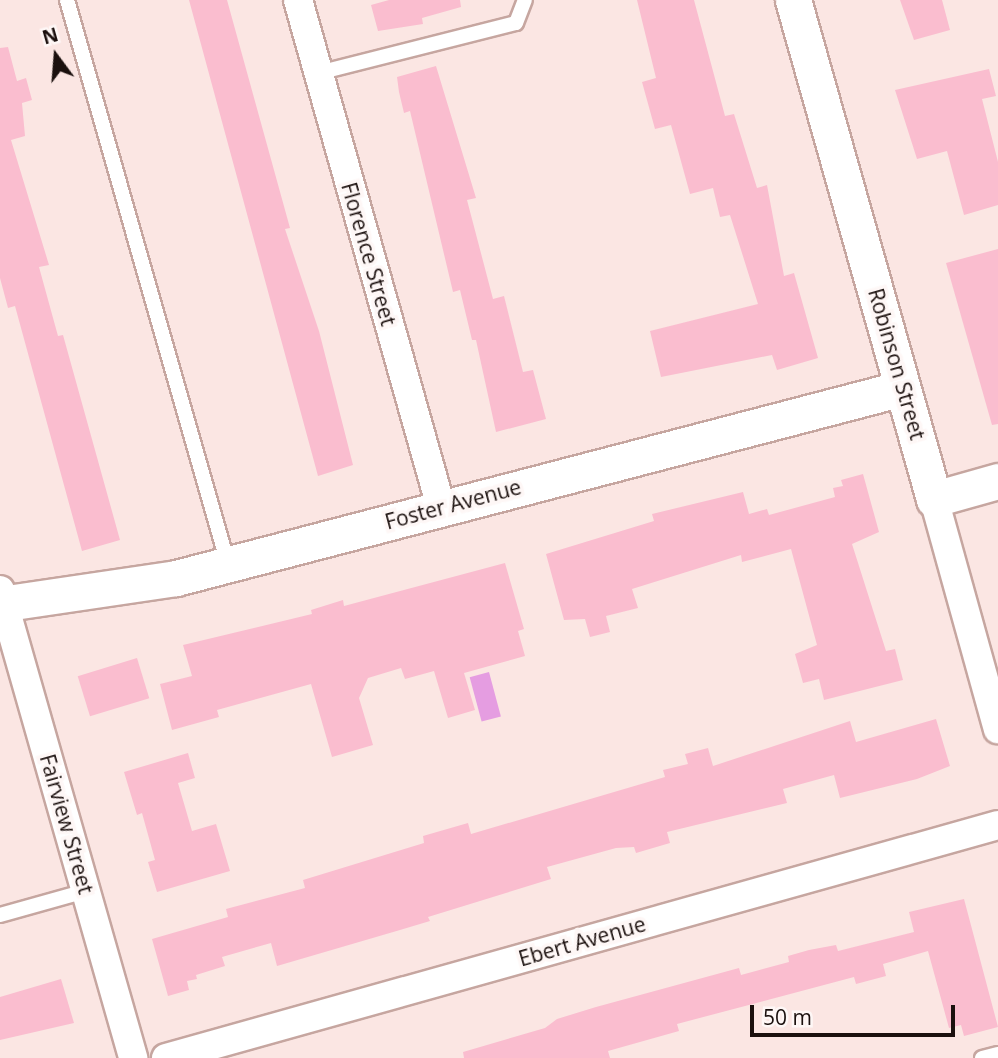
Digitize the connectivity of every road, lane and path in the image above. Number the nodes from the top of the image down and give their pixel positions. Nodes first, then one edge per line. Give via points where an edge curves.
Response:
1 (67, 0) edge
2 (298, 0) edge
3 (525, 0) edge
4 (793, 0) edge
5 (318, 73) junction
6 (903, 388) junction
7 (998, 481) edge
8 (934, 499) junction
9 (441, 507) junction
10 (228, 564) junction
11 (1, 599) edge
12 (998, 729) edge
13 (998, 825) edge
14 (86, 891) junction
15 (0, 915) edge
16 (998, 1054) edge
17 (133, 1058) edge
18 (166, 1058) edge
19 (982, 1058) edge

1 - 10 lane
2 - 5 street, Florence Street
3 - 5 lane via 516,23
4 - 6 street, Robinson Street
5 - 9 street, Florence Street
6 - 8 street, Robinson Street
6 - 9 street, Foster Avenue
7 - 8 street
8 - 12 street, Robinson Street
9 - 10 street, Foster Avenue
10 - 11 street, Foster Avenue via 176,578
11 - 14 street, Fairview Street
13 - 18 street, Ebert Avenue
14 - 15 lane
14 - 17 street, Fairview Street
16 - 19 lane

